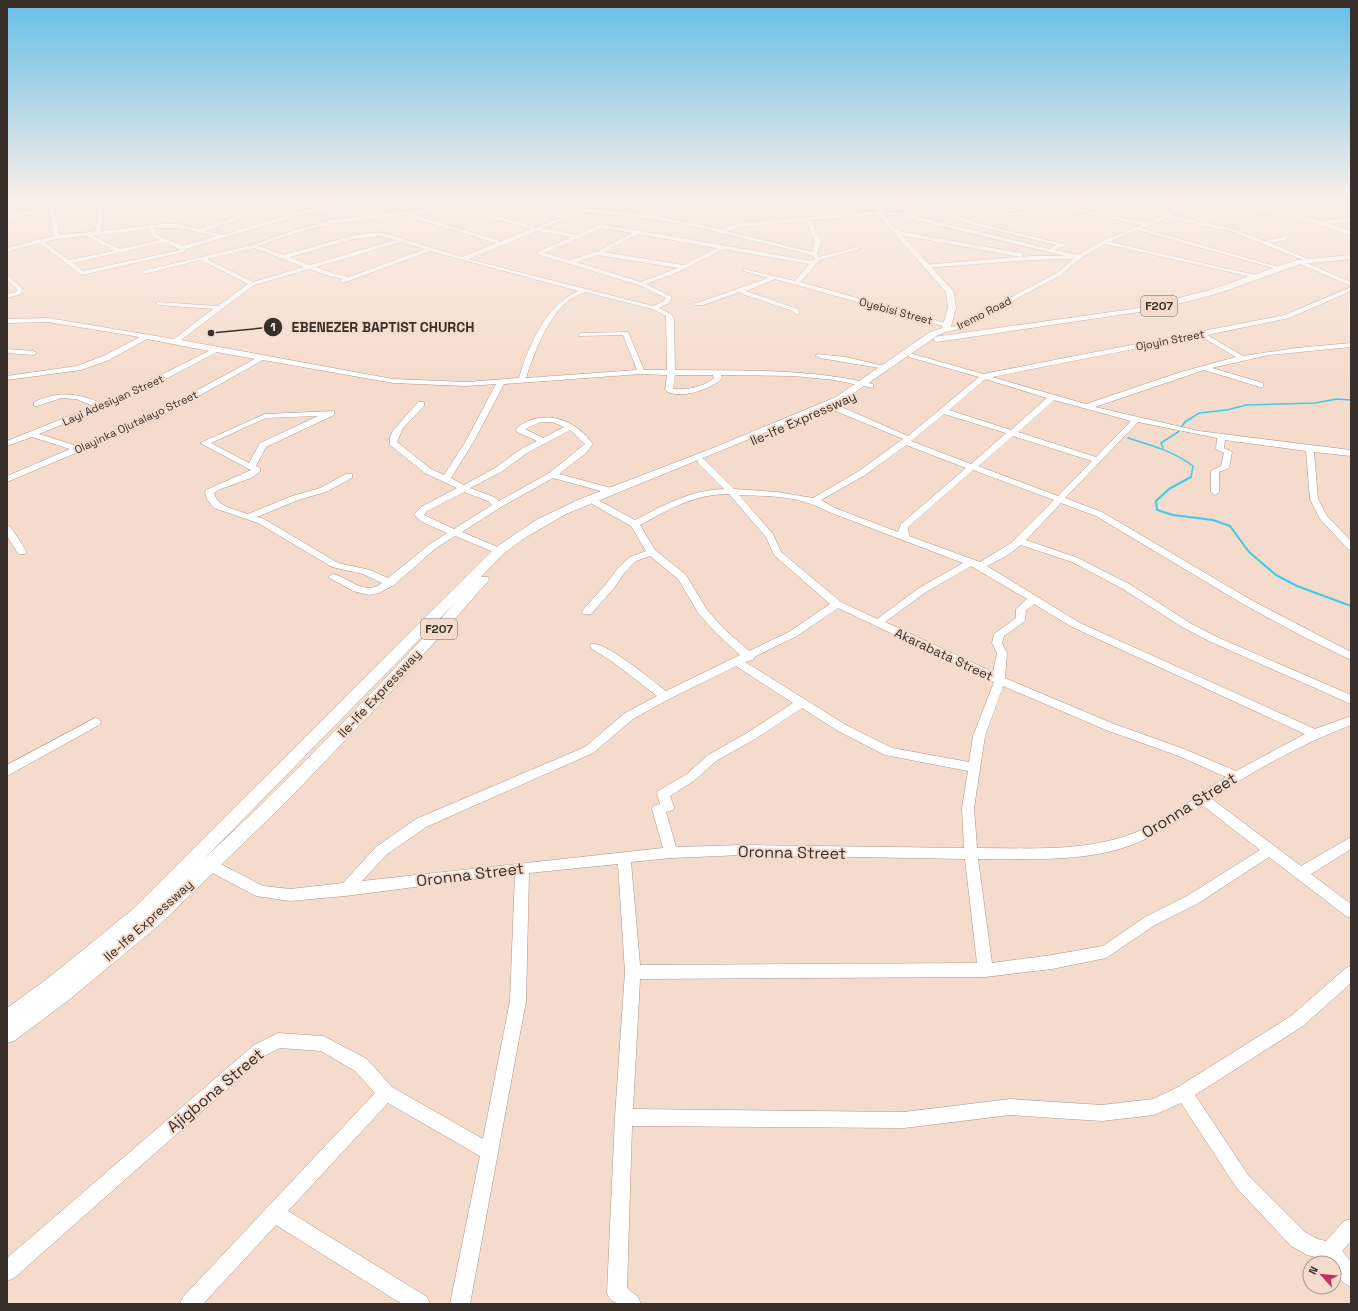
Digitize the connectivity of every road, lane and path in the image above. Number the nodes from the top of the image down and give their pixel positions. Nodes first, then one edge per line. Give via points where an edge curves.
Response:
1 (67, 260) edge
2 (78, 260) edge
3 (143, 260) edge
4 (192, 260) edge
5 (205, 260) edge
6 (295, 260) edge
7 (334, 260) edge
8 (400, 260) edge
9 (467, 260) edge
10 (565, 260) edge
11 (576, 260) edge
12 (642, 260) edge
13 (698, 260) edge
14 (814, 260) edge
15 (920, 260) edge
16 (1002, 260) edge
17 (1074, 260) edge
18 (1186, 260) edge
19 (1251, 260) edge
20 (1308, 260) edge
21 (70, 262) junction
22 (571, 262) junction
23 (1300, 262) junction
24 (925, 266) junction
25 (311, 267) junction
26 (684, 267) junction
27 (1279, 268) junction
28 (746, 270) dead end
29 (144, 272) dead end
30 (1257, 276) junction
31 (7, 277) edge
32 (773, 278) junction
33 (796, 283) junction
34 (252, 284) junction
35 (641, 284) junction
36 (1351, 284) edge
37 (750, 286) junction
38 (1351, 289) edge
39 (584, 290) junction
40 (731, 292) junction
41 (750, 294) junction
42 (7, 296) edge
43 (160, 303) dead end
44 (696, 304) dead end
45 (219, 308) junction
46 (654, 308) junction
47 (797, 313) dead end
48 (7, 321) edge
49 (943, 331) junction
50 (1201, 334) junction
51 (581, 335) dead end
52 (147, 336) junction
53 (962, 336) junction
54 (175, 341) junction
55 (1351, 345) edge
56 (216, 350) junction
57 (7, 351) edge
58 (33, 353) dead end
59 (912, 355) junction
60 (820, 356) dead end
61 (262, 358) junction
62 (1242, 358) junction
63 (885, 366) junction
64 (1206, 368) junction
65 (641, 372) junction
66 (670, 373) junction
67 (716, 373) junction
68 (985, 376) junction
69 (7, 378) edge
70 (522, 380) junction
71 (502, 382) junction
72 (1260, 384) dead end
73 (866, 385) junction
74 (1053, 396) junction
75 (37, 404) dead end
76 (421, 404) dead end
77 (102, 406) junction
78 (1089, 406) junction
79 (834, 407) junction
80 (944, 411) junction
81 (1136, 419) junction
82 (570, 427) junction
83 (1012, 433) junction
84 (32, 434) junction
85 (1220, 437) junction
86 (907, 440) junction
87 (543, 441) junction
88 (7, 444) edge
89 (1310, 448) junction
90 (77, 450) junction
91 (1351, 453) edge
92 (1098, 460) junction
93 (701, 461) junction
94 (252, 465) junction
95 (973, 467) junction
96 (552, 475) junction
97 (349, 476) dead end
98 (7, 479) edge
99 (446, 479) junction
100 (462, 489) junction
101 (612, 490) junction
102 (1215, 492) dead end
103 (733, 493) junction
104 (815, 500) junction
105 (1058, 501) junction
106 (595, 502) junction
107 (498, 506) junction
108 (250, 516) junction
109 (635, 524) junction
110 (7, 528) edge
111 (455, 532) junction
112 (904, 536) junction
113 (1021, 542) junction
114 (1351, 547) edge
115 (499, 550) junction
116 (22, 552) dead end
117 (651, 552) junction
118 (975, 565) junction
119 (333, 578) dead end
120 (390, 583) junction
121 (1033, 600) junction
122 (837, 604) junction
123 (587, 612) dead end
124 (878, 623) junction
125 (595, 646) dead end
126 (1351, 656) edge
127 (749, 657) junction
128 (736, 661) junction
129 (1000, 680) junction
130 (665, 696) junction
131 (1351, 700) edge
132 (801, 703) junction
133 (1351, 720) edge
134 (95, 722) dead end
135 (1315, 734) junction
136 (975, 768) junction
137 (7, 771) edge
138 (1236, 776) junction
139 (1203, 799) junction
140 (1351, 842) edge
141 (1270, 850) junction
142 (671, 853) junction
143 (971, 854) junction
144 (624, 858) junction
145 (210, 864) junction
146 (522, 868) junction
147 (1301, 873) junction
148 (345, 890) junction
149 (1351, 912) edge
150 (985, 970) junction
151 (633, 972) junction
152 (1351, 973) edge
153 (7, 1020) edge
154 (7, 1034) edge
155 (386, 1093) junction
156 (1184, 1094) junction
157 (624, 1116) junction
158 (488, 1152) junction
159 (274, 1212) junction
160 (1351, 1228) edge
161 (1329, 1251) junction
162 (7, 1271) edge
163 (1351, 1278) edge
164 (190, 1304) edge
165 (420, 1304) edge
166 (460, 1304) edge
167 (631, 1304) edge

1 - 21 street
2 - 21 street
3 - 21 street via 82,273
4 - 29 street
5 - 34 street
6 - 25 street
7 - 25 street
8 - 25 street via 345,280
9 - 39 street
10 - 22 street
11 - 22 street
12 - 26 street
13 - 26 street
14 - 33 street
15 - 24 main road
16 - 24 street
17 - 49 street, Iremo Road via 1059,274 958,328
18 - 30 street
19 - 27 street
20 - 23 main road, F207
22 - 35 street
23 - 27 main road, F207
23 - 36 street
24 - 49 main road via 950,292 952,308
25 - 34 street
26 - 35 street
27 - 30 main road, F207
28 - 32 street, Oyebisi Street
30 - 53 main road, F207 via 1175,303
31 - 42 street via 20,289 19,292
32 - 33 street, Oyebisi Street
32 - 37 street
33 - 49 street, Oyebisi Street
34 - 45 street
35 - 46 street via 669,297 667,302
37 - 40 street
37 - 41 street via 742,290
38 - 50 street, Ojoyin Street via 1287,316
39 - 46 street
39 - 70 street via 565,300 558,308 536,343
40 - 41 street
40 - 44 street
41 - 47 street via 789,307
43 - 45 street
45 - 54 street
46 - 66 street via 669,315 671,319
48 - 52 street via 48,320
49 - 53 main road, F207
49 - 53 main road
49 - 59 main road, Ile-Ife Expressway / F207
49 - 63 main road, Ile-Ife Expressway / F207
50 - 62 street
50 - 68 street, Ojoyin Street
51 - 65 street via 626,333
52 - 54 street
52 - 69 street via 106,358 78,368
54 - 56 street
55 - 62 street via 1317,347
56 - 61 street
56 - 77 street, Layi Adesiyan Street via 149,386
57 - 58 street
59 - 68 street
59 - 73 main road, Ile-Ife Expressway / F207
60 - 63 street
61 - 71 street via 393,381 466,384
61 - 90 street, Olayinka Ojutalayo Street via 158,415
62 - 64 street
63 - 73 main road, Ile-Ife Expressway / F207
64 - 72 street
64 - 78 street
65 - 66 street
65 - 70 street
66 - 67 street
66 - 67 street via 669,390 679,392 715,382 718,378
67 - 73 street via 794,374
68 - 74 street
68 - 80 street
70 - 71 street
71 - 99 street via 467,448
73 - 79 main road, Ile-Ife Expressway / F207
73 - 101 main road, Ile-Ife Expressway / F207 via 799,416
74 - 78 street
74 - 83 street
75 - 77 street via 55,396 72,395
76 - 99 street via 398,427 393,436 393,443 428,471
77 - 84 street, Layi Adesiyan Street
78 - 81 street
79 - 86 street
79 - 93 main road, Ile-Ife Expressway / F207
80 - 83 street
80 - 86 street
81 - 85 street
81 - 92 street
82 - 87 street
82 - 87 street via 548,419 535,421 521,428 523,433
82 - 96 street via 580,433 589,444
83 - 92 street
83 - 95 street
84 - 88 street, Layi Adesiyan Street
84 - 90 street
85 - 89 street
85 - 102 street via 1220,449 1228,452 1225,468 1215,471
86 - 95 street
86 - 104 street via 862,473
87 - 100 street via 498,470
89 - 91 street
89 - 114 street via 1314,499 1323,517
90 - 98 street, Olayinka Ojutalayo Street
92 - 105 street
93 - 103 street, Akarabata Street
93 - 106 main road, Ile-Ife Expressway / F207
94 - 94 street via 263,446 331,413 265,416 204,443
94 - 108 street via 257,470 254,473 229,481 209,492 217,506
95 - 105 street
95 - 112 street via 904,526
96 - 101 street
96 - 107 street
97 - 108 street via 323,490
99 - 100 street
100 - 107 street via 491,499
100 - 111 street via 424,509 419,515
101 - 115 main road, Ile-Ife Expressway / F207 via 537,523
103 - 104 street
103 - 109 street via 701,493
103 - 122 street, Akarabata Street via 770,536 777,553
104 - 112 street via 832,510
105 - 113 street
105 - 126 street via 1098,514 1247,602
106 - 109 street
106 - 145 main road, Ile-Ife Expressway / F207 via 545,526 506,556 375,700 282,796
107 - 111 street
108 - 120 street via 330,562 366,572
109 - 117 street
110 - 116 street
111 - 115 street
111 - 120 street via 433,546
112 - 118 street
113 - 118 street via 1001,557
113 - 131 street via 1075,560 1128,587 1186,625 1213,639
115 - 153 main road, Ile-Ife Expressway / F207 via 139,914 54,985
117 - 123 street via 634,559 621,570
117 - 127 street via 682,577 703,612
118 - 121 street
118 - 124 street via 951,572
119 - 120 street via 366,592 375,592
121 - 129 street via 1021,609 1021,619 999,634 997,643 1002,653
121 - 135 street via 1076,625
122 - 124 street, Akarabata Street
122 - 127 street via 793,634
124 - 129 street, Akarabata Street
125 - 130 street
127 - 128 street
128 - 130 street
128 - 132 street
129 - 136 street via 979,736
129 - 138 street, Akarabata Street
130 - 148 street via 629,716 589,750 421,823 381,851
132 - 136 street via 889,752
132 - 142 street via 712,758 691,777 664,794 668,807 658,809
133 - 135 street, Oronna Street
134 - 137 street
135 - 138 street, Oronna Street
136 - 143 street via 968,808
138 - 139 street, Oronna Street
139 - 141 street
139 - 143 street, Oronna Street via 1171,820 1133,839 1096,849 1059,854
140 - 147 street
141 - 147 street
141 - 150 street via 1192,900 1150,921 1106,952
142 - 143 street, Oronna Street via 742,850
142 - 144 street, Oronna Street
143 - 150 street
144 - 146 street, Oronna Street
144 - 151 street
145 - 148 street, Oronna Street via 261,892 290,895
145 - 154 main road, Ile-Ife Expressway / F207 via 151,921 63,993
146 - 148 street, Oronna Street
146 - 158 street via 518,1001
147 - 149 street
150 - 151 street
151 - 157 street
152 - 156 street via 1297,1022
155 - 158 street, Ajigbona Street
155 - 159 street
155 - 162 street, Ajigbona Street via 362,1065 323,1044 278,1040 260,1050 214,1089
156 - 157 street via 1154,1107 1102,1113 1010,1108 904,1120
156 - 161 street via 1242,1181 1298,1239 1314,1248
157 - 167 street via 617,1293
158 - 166 street
159 - 164 street
159 - 165 street
160 - 161 street
161 - 163 street

